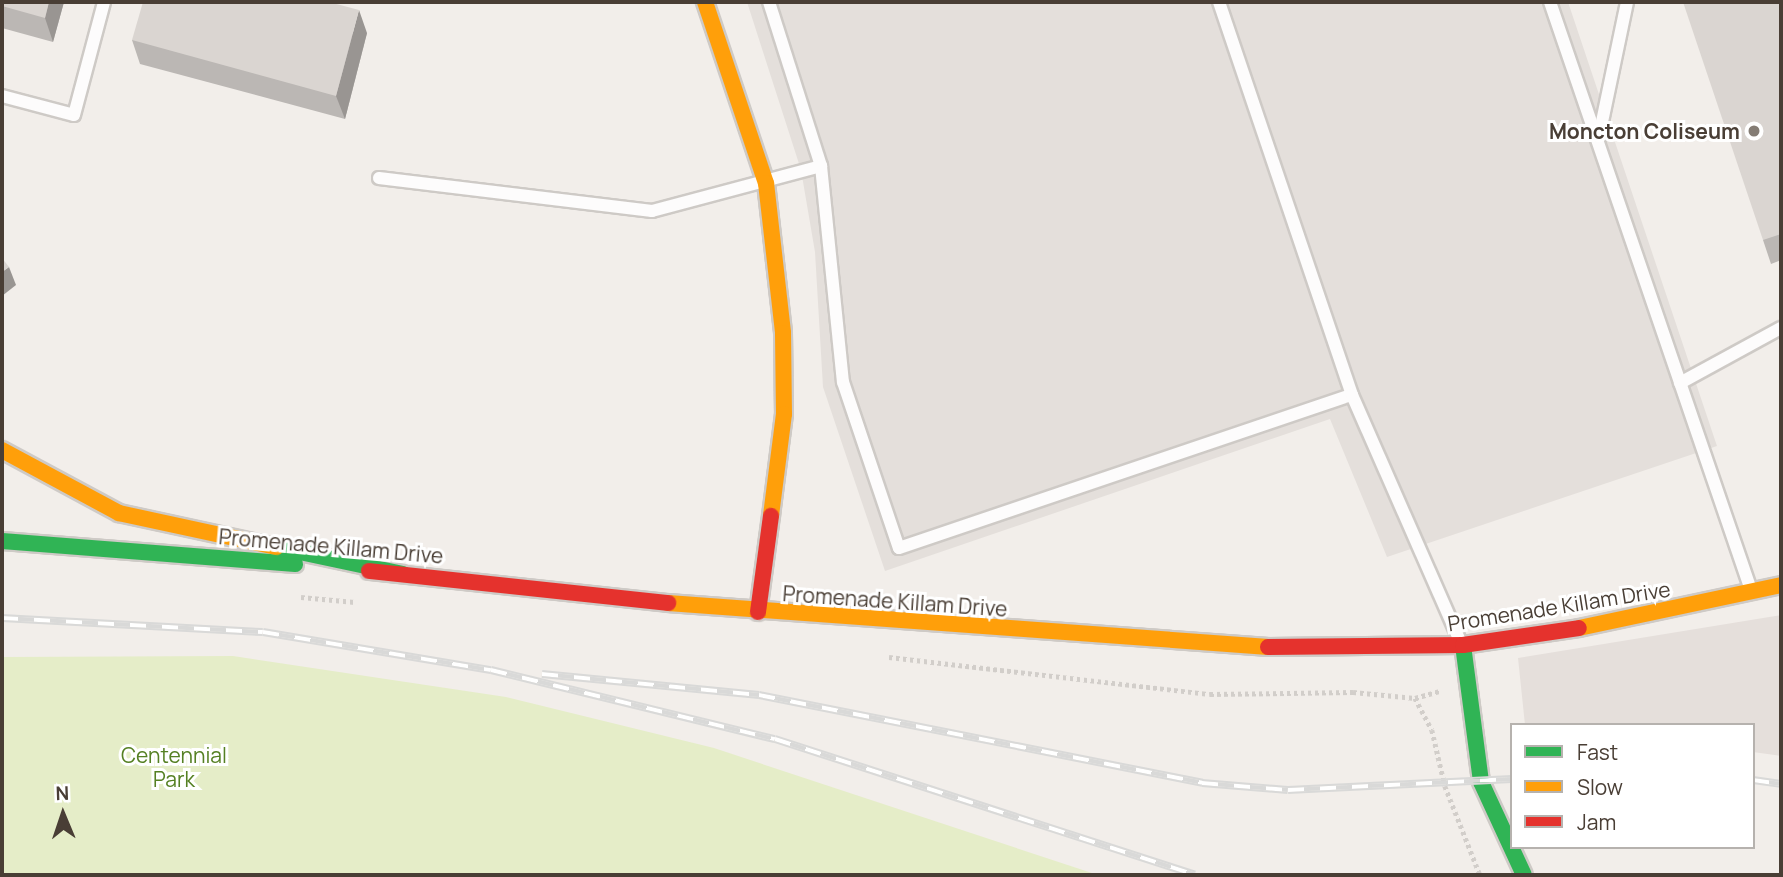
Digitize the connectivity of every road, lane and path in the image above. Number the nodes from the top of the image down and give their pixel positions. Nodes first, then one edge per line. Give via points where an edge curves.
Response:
1 (104, 2) edge
2 (705, 2) edge
3 (769, 2) edge
4 (1219, 2) edge
5 (1550, 2) edge
6 (1627, 2) edge
7 (2, 96) edge
8 (1598, 141) junction
9 (821, 166) junction
10 (379, 178) dead end
11 (766, 183) junction
12 (1781, 328) edge
13 (1680, 383) junction
14 (1352, 396) junction
15 (2, 450) edge
16 (2, 541) edge
17 (403, 574) junction
18 (1781, 584) edge
19 (1752, 594) junction
20 (758, 612) junction
21 (1463, 646) junction
22 (1415, 698) dead end
23 (1510, 845) edge
24 (1512, 849) edge
25 (1480, 875) edge
26 (1524, 875) edge

1 - 7 lane via 74,115
2 - 11 main road
3 - 9 lane
4 - 14 lane
5 - 8 lane
6 - 8 lane
8 - 13 lane
9 - 11 lane
9 - 14 lane via 843,382 899,548
10 - 11 lane via 652,211
11 - 20 main road via 783,333 784,414
12 - 13 lane
13 - 19 lane
14 - 21 lane
15 - 17 main road via 119,513
16 - 17 main road, Promenade Killam Drive
17 - 20 main road, Promenade Killam Drive
18 - 19 main road, Promenade Killam Drive
19 - 21 main road, Promenade Killam Drive
20 - 21 main road, Promenade Killam Drive via 1219,647
21 - 23 main road via 1481,782
22 - 25 path via 1432,730 1445,786
24 - 26 main road

